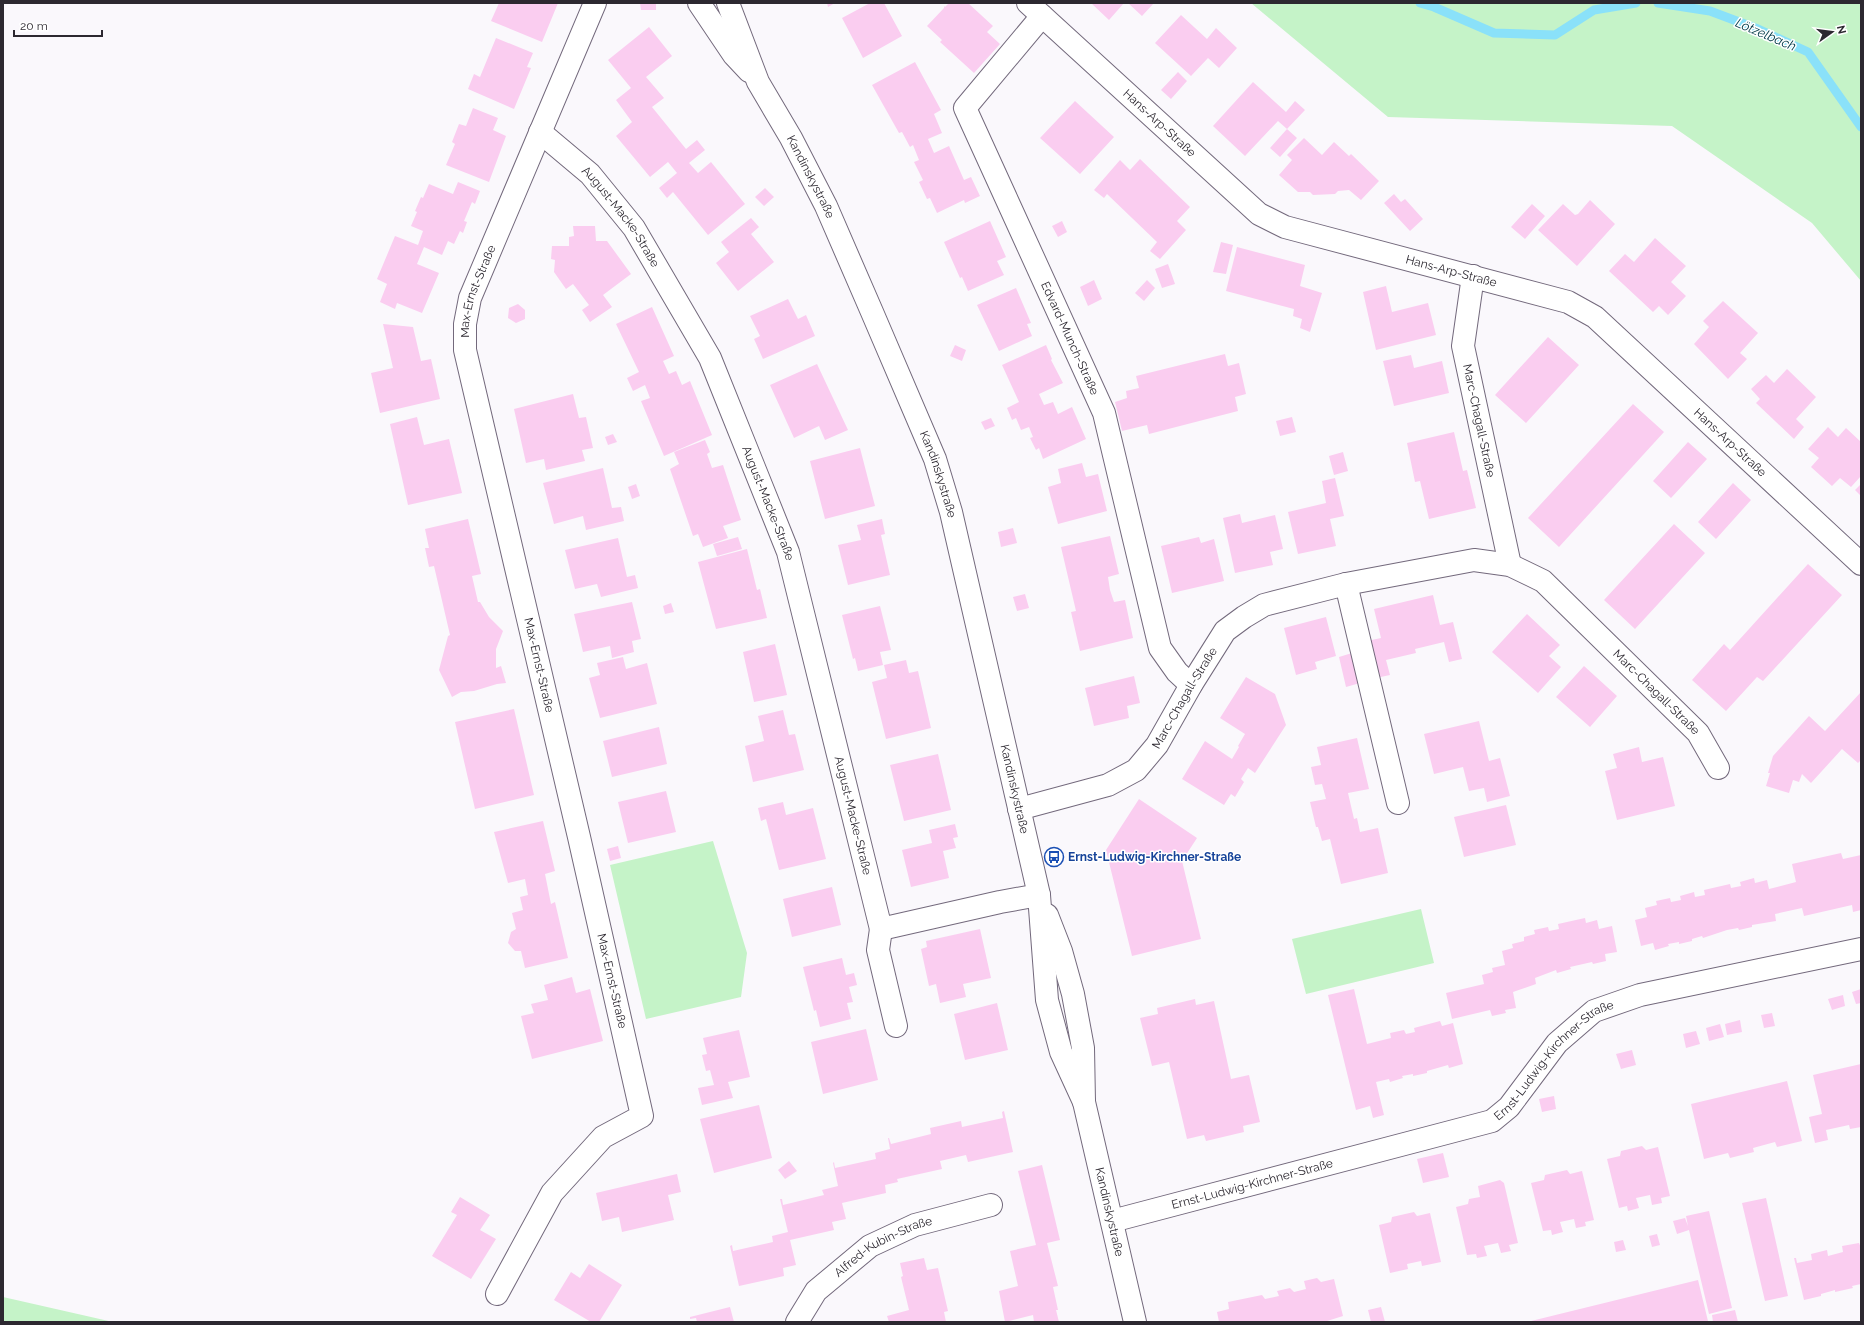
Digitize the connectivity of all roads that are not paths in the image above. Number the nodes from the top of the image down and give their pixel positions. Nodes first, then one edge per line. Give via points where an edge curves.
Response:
1 (595, 3) edge
2 (699, 3) edge
3 (728, 3) edge
4 (1035, 9) edge
5 (758, 82) junction
6 (540, 132) junction
7 (1473, 276) junction
8 (1861, 564) edge
9 (1510, 565) junction
10 (1346, 584) junction
11 (1191, 685) junction
12 (1718, 768) dead end
13 (1398, 803) dead end
14 (1018, 809) junction
15 (1039, 895) junction
16 (881, 930) junction
17 (1861, 949) edge
18 (896, 1026) dead end
19 (991, 1205) dead end
20 (1112, 1221) junction
21 (497, 1294) dead end
22 (797, 1322) edge
23 (1135, 1322) edge

1 - 6 street, Max-Ernst-Straße
2 - 5 street, Kandinskystraße via 734,55
3 - 5 street, Kandinskystraße
4 - 7 street, Hans-Arp-Straße via 1259,214 1285,227
4 - 11 street, Edvard-Munch-Straße via 965,108 1104,413 1160,648 1176,672
5 - 14 street, Kandinskystraße via 791,138 826,206 935,459 951,512
6 - 16 street, August-Macke-Straße via 590,174 634,228 710,358 788,552
6 - 21 street, Max-Ernst-Straße via 470,298 465,324 465,350 642,1116 603,1136 552,1193
7 - 8 street, Hans-Arp-Straße via 1568,302 1595,317
7 - 9 street, Marc-Chagall-Straße via 1463,346
9 - 10 street, Marc-Chagall-Straße via 1474,560
9 - 12 street, Marc-Chagall-Straße via 1542,581 1627,662 1698,733
10 - 11 street, Marc-Chagall-Straße via 1264,605 1244,617 1225,631
10 - 13 street
11 - 14 street, Marc-Chagall-Straße via 1157,744 1136,770 1108,785
14 - 15 street, Kandinskystraße
15 - 16 street
15 - 20 street, Kandinskystraße via 1046,1000 1061,1052 1084,1102
16 - 18 street, August-Macke-Straße via 878,950
17 - 20 street, Ernst-Ludwig-Kirchner-Straße via 1640,996 1594,1011 1557,1043 1509,1106 1492,1121
19 - 22 street, Alfred-Kubin-Straße via 915,1225 870,1246 816,1291
20 - 23 street, Kandinskystraße

